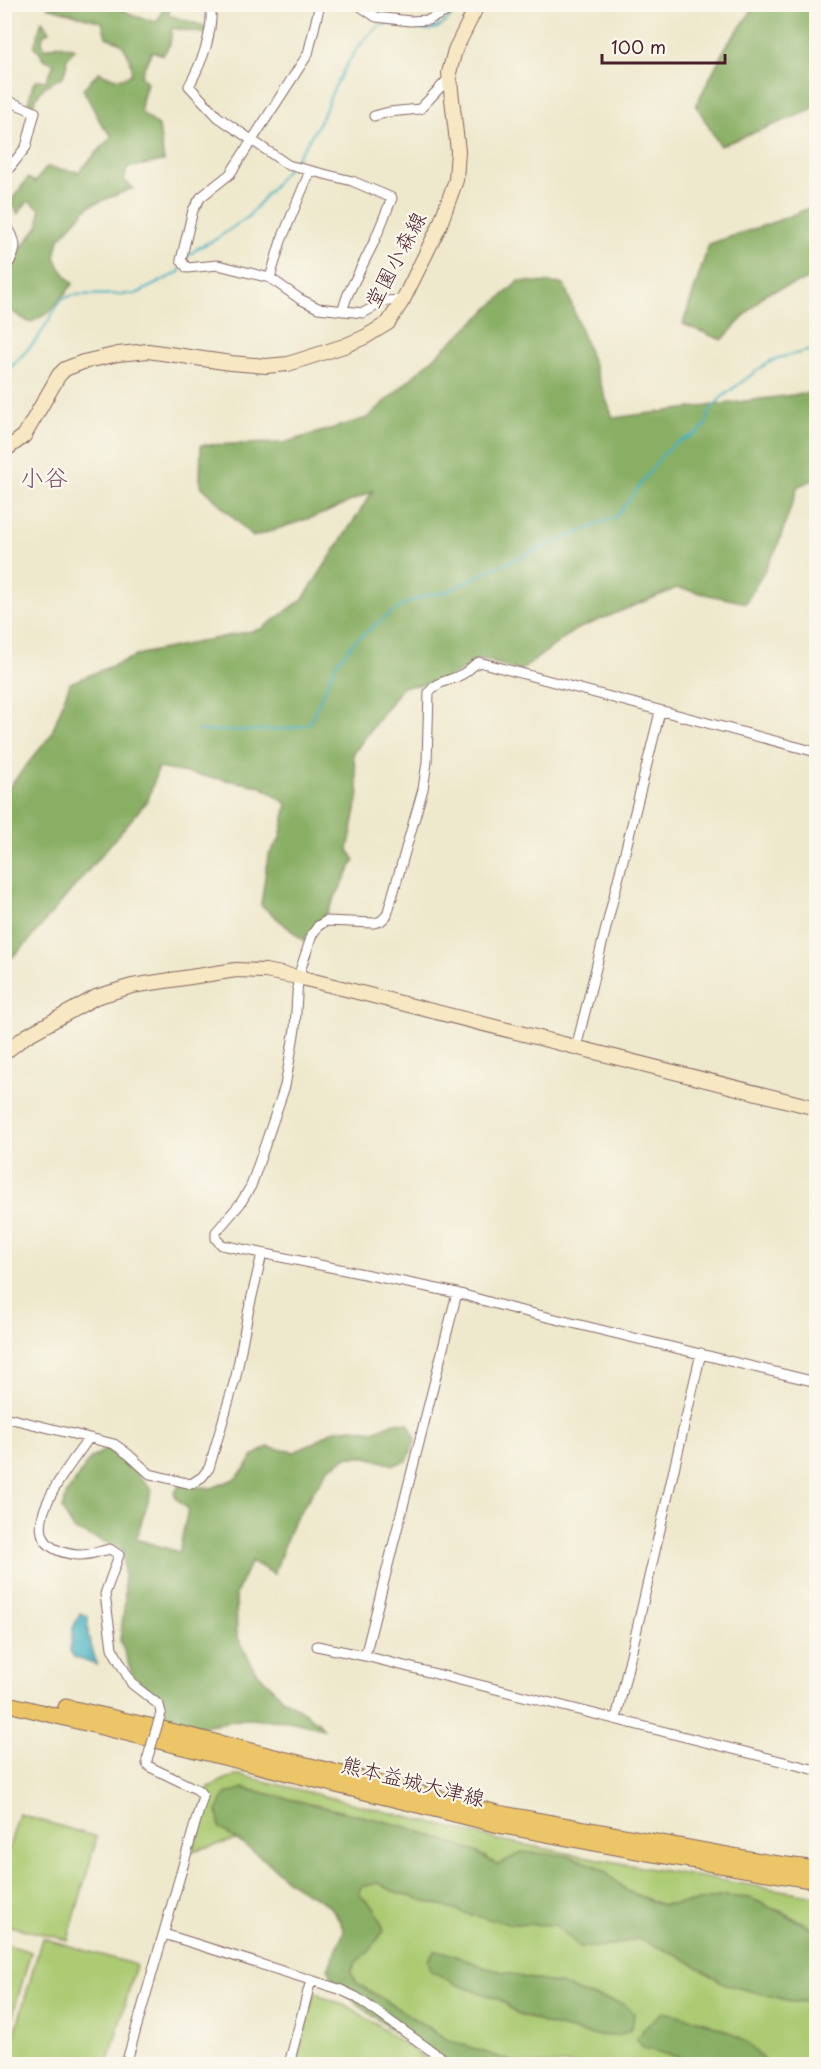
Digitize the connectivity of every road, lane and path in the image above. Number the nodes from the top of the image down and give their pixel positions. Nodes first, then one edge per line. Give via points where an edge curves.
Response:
1 (212, 4) edge
2 (320, 4) edge
3 (357, 4) edge
4 (464, 4) edge
5 (478, 4) edge
6 (450, 77) junction
7 (4, 99) edge
8 (374, 116) dead end
9 (252, 140) junction
10 (310, 171) junction
11 (4, 175) edge
12 (4, 221) edge
13 (4, 269) edge
14 (270, 278) junction
15 (404, 300) junction
16 (342, 311) junction
17 (4, 451) edge
18 (660, 712) junction
19 (816, 752) edge
20 (298, 977) junction
21 (576, 1048) junction
22 (4, 1053) edge
23 (816, 1108) edge
24 (262, 1254) junction
25 (457, 1293) junction
26 (701, 1353) junction
27 (816, 1382) edge
28 (4, 1416) edge
29 (89, 1438) junction
30 (317, 1646) dead end
31 (364, 1656) junction
32 (4, 1693) edge
33 (4, 1703) edge
34 (616, 1719) junction
35 (816, 1770) edge
36 (816, 1869) edge
37 (816, 1881) edge
38 (164, 1934) junction
39 (311, 1980) junction
40 (126, 2064) edge
41 (289, 2064) edge
42 (450, 2064) edge

1 - 9 street via 212,24 189,86 218,117
2 - 9 street via 308,54
3 - 4 street via 376,17 410,21 428,20
5 - 6 street, 堂園小森線 via 455,50
6 - 8 street via 420,109
6 - 15 street, 堂園小森線 via 458,151 456,180 439,227
7 - 11 street via 35,112 26,147
9 - 10 street via 288,165
9 - 14 street via 230,174 201,197 193,210 181,260 187,268 218,265
10 - 14 street via 280,241
10 - 16 street via 352,181 392,198
12 - 13 street via 12,231 16,247
14 - 16 street via 318,308
15 - 16 street via 385,301 363,313
15 - 17 street, 堂園小森線 via 379,330 288,364 231,363 148,351 83,362 59,375 24,436
18 - 19 street
18 - 20 street via 478,662 466,672 434,685 429,692 423,789 387,915 374,923 326,921 318,926
18 - 21 street
20 - 21 street
20 - 22 street via 236,970 132,986 96,997 26,1036
20 - 24 street via 296,1029 282,1096 251,1186 216,1232 222,1245
21 - 23 street
24 - 25 street
24 - 29 street via 236,1376 209,1468 202,1477 191,1484 150,1474 114,1444
25 - 26 street
25 - 31 street
26 - 27 street
26 - 34 street
28 - 29 street
29 - 38 street, bridge via 50,1496 39,1525 43,1540 52,1549 80,1556 110,1549 119,1556 105,1594 112,1648 132,1684 159,1705 161,1713 147,1764 203,1796
30 - 31 street
31 - 34 street
32 - 36 main road, 熊本益城大津線 via 498,1813
33 - 37 main road, 熊本益城大津線 via 503,1826
34 - 35 street
38 - 39 street
38 - 40 street
39 - 41 street
39 - 42 street via 356,1997

